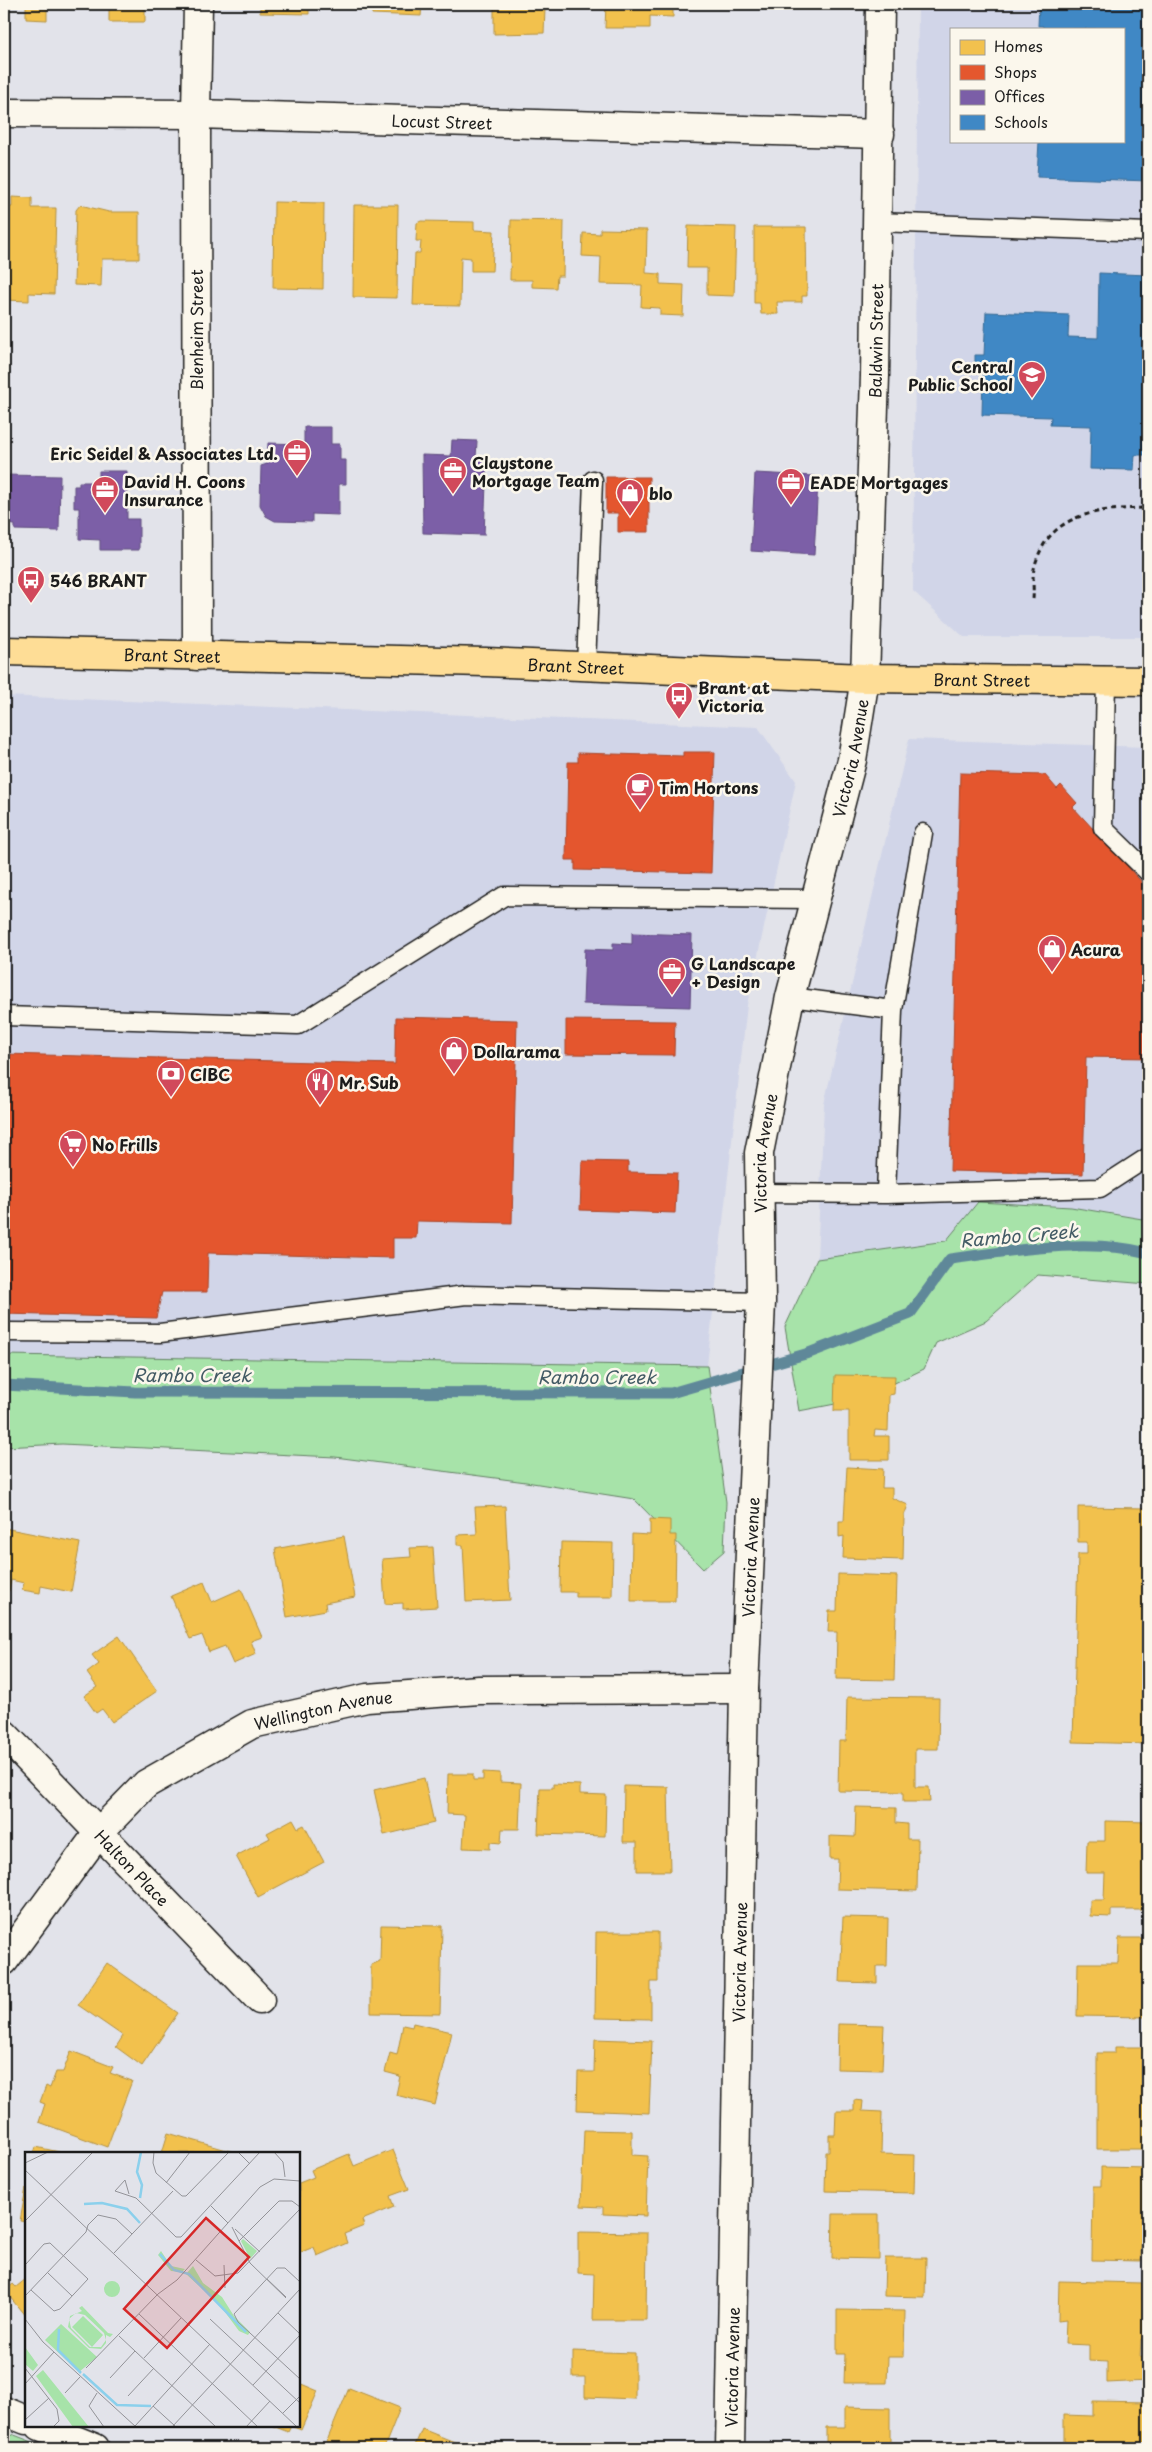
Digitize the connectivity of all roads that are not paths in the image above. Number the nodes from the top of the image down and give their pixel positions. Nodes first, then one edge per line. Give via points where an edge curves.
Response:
1 (198, 4) edge
2 (880, 4) edge
3 (4, 113) edge
4 (196, 114) junction
5 (880, 134) junction
6 (877, 222) junction
7 (1148, 232) edge
8 (593, 480) dead end
9 (4, 651) edge
10 (197, 656) junction
11 (586, 667) junction
12 (865, 678) junction
13 (1106, 680) junction
14 (1148, 680) edge
15 (923, 833) dead end
16 (1148, 872) edge
17 (815, 899) junction
18 (790, 997) junction
19 (893, 1010) junction
20 (4, 1016) edge
21 (1148, 1157) edge
22 (759, 1193) junction
23 (886, 1194) junction
24 (761, 1302) junction
25 (4, 1332) edge
26 (744, 1690) junction
27 (4, 1734) edge
28 (99, 1832) junction
29 (4, 1962) edge
30 (260, 2000) dead end
31 (4, 2411) edge
32 (25, 2420) edge
33 (42, 2427) edge
34 (95, 2448) edge
35 (730, 2448) edge

1 - 4 street, Blenheim Street
2 - 5 street, Baldwin Street
3 - 4 street, Locust Street
4 - 5 street, Locust Street
4 - 10 street, Blenheim Street
5 - 6 street, Baldwin Street
6 - 7 lane
6 - 12 street, Baldwin Street
8 - 11 lane
9 - 10 main road, Brant Street
10 - 11 main road, Brant Street
11 - 12 main road, Brant Street
12 - 13 main road, Brant Street
12 - 17 street, Victoria Avenue via 852,760
13 - 14 main road, Brant Street
13 - 16 lane via 1103,828
15 - 19 lane
17 - 18 street, Victoria Avenue
17 - 20 lane via 504,896 298,1025
18 - 19 lane
18 - 22 street, Victoria Avenue via 759,1152
19 - 23 lane
21 - 23 lane via 1100,1188
22 - 23 lane
22 - 24 street, Victoria Avenue
24 - 25 lane via 466,1295 160,1333
24 - 26 street, Victoria Avenue
26 - 28 street, Wellington Avenue via 479,1690 368,1698 252,1724 146,1784
26 - 35 street, Victoria Avenue
27 - 28 street, Halton Place
28 - 29 street, Wellington Avenue
28 - 30 street, Halton Place
31 - 32 street
33 - 34 street

